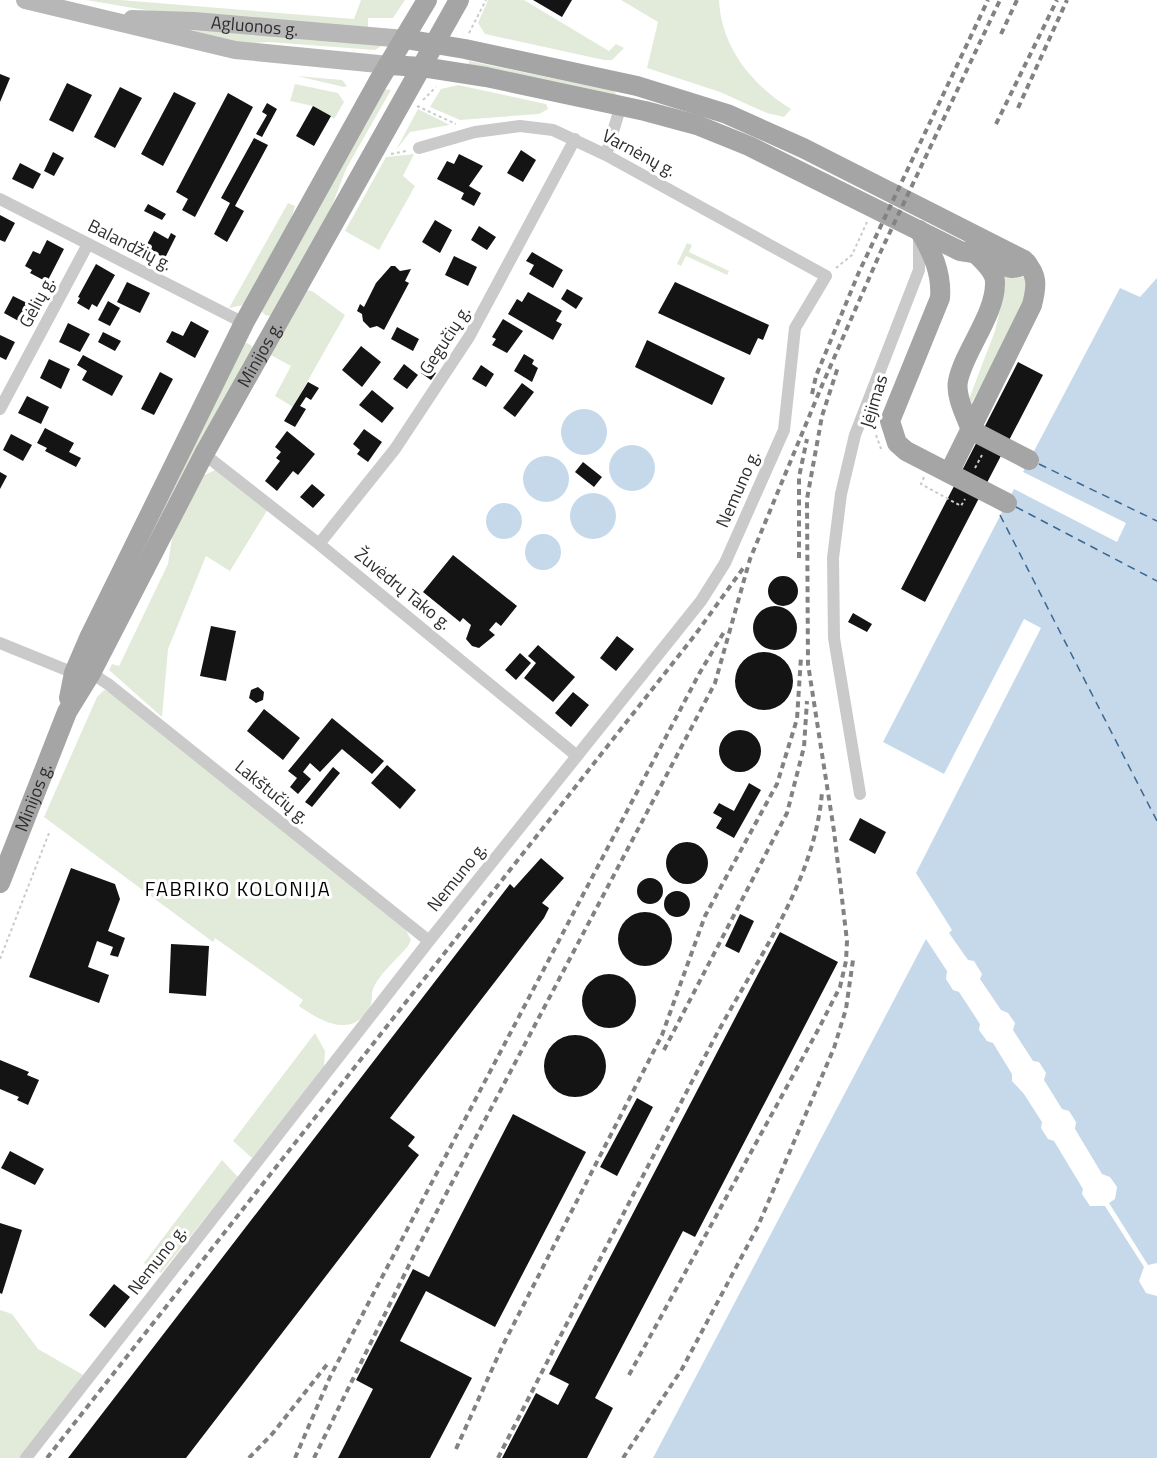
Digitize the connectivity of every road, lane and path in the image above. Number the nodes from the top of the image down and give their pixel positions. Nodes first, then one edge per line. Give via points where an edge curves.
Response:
1 (24, 0) edge
2 (428, 0) edge
3 (459, 0) edge
4 (105, 19) junction
5 (405, 39) junction
6 (434, 44) junction
7 (389, 65) junction
8 (422, 67) junction
9 (626, 84) junction
10 (621, 105) junction
11 (575, 139) junction
12 (395, 145) dead end
13 (419, 148) joint
14 (606, 155) junction
15 (0, 199) edge
16 (867, 222) dead end
17 (918, 229) junction
18 (88, 244) junction
19 (975, 254) junction
20 (1027, 263) junction
21 (826, 276) junction
22 (244, 323) junction
23 (269, 338) junction
24 (0, 409) edge
25 (878, 427) dead end
26 (971, 430) junction
27 (990, 440) junction
28 (885, 453) dead end
29 (204, 454) junction
30 (1029, 460) dead end
31 (916, 471) dead end
32 (949, 473) junction
33 (962, 488) junction
34 (1007, 502) dead end
35 (319, 544) junction
36 (0, 643) edge
37 (82, 673) junction
38 (577, 756) junction
39 (860, 795) dead end
40 (49, 833) dead end
41 (0, 883) edge
42 (429, 941) junction
43 (0, 959) edge
44 (26, 1458) edge

1 - 4 main road, Agluonos g.
2 - 5 main road, Minijos g.
3 - 6 main road, Minijos g.
4 - 5 main road, Agluonos g. via 194,21
4 - 7 main road, Agluonos g. via 235,50
5 - 6 main road
5 - 7 main road, Minijos g.
6 - 8 main road, Minijos g.
6 - 9 main road
7 - 8 main road
7 - 22 main road, Minijos g.
8 - 10 main road
8 - 23 main road, Minijos g.
9 - 10 main road
9 - 20 main road via 738,118 915,203
10 - 14 street
10 - 17 main road via 718,133
11 - 13 street, Varnėnų g. via 553,130 520,126 475,132
11 - 14 street, Varnėnų g.
11 - 35 street, Gegučių g. via 469,337 394,449
12 - 13 path via 390,154
14 - 21 street, Varnėnų g.
15 - 18 street, Balandžių g.
16 - 21 path via 852,255
17 - 19 main road via 960,251
17 - 32 main road via 934,255 940,298 890,422 897,443 906,451
17 - 39 street via 919,270 855,435 841,494 833,558 834,638
18 - 22 street, Balandžių g.
18 - 24 street, Gėlių g.
19 - 20 main road via 1008,270
19 - 26 main road via 993,273 995,282 957,383
20 - 26 main road via 1037,279 1032,305
21 - 38 street, Nemuno g. via 795,328 784,430 725,563 701,601
22 - 23 main road
22 - 37 main road, Minijos g. via 159,492
23 - 29 main road, Minijos g.
25 - 28 path, Įėjimas via 876,436
26 - 27 main road
26 - 32 main road
27 - 30 main road
27 - 33 path
29 - 35 street, Žuvėdrų Tako g.
29 - 37 main road, Minijos g.
31 - 33 path via 925,476 921,484 961,507 966,499
32 - 33 main road
33 - 34 main road
35 - 38 street, Žuvėdrų Tako g.
36 - 37 street, Lakštučių g.
37 - 41 main road, Minijos g.
37 - 42 street, Lakštučių g. via 108,684
38 - 42 street, Nemuno g.
40 - 43 path
42 - 44 street, Nemuno g.

